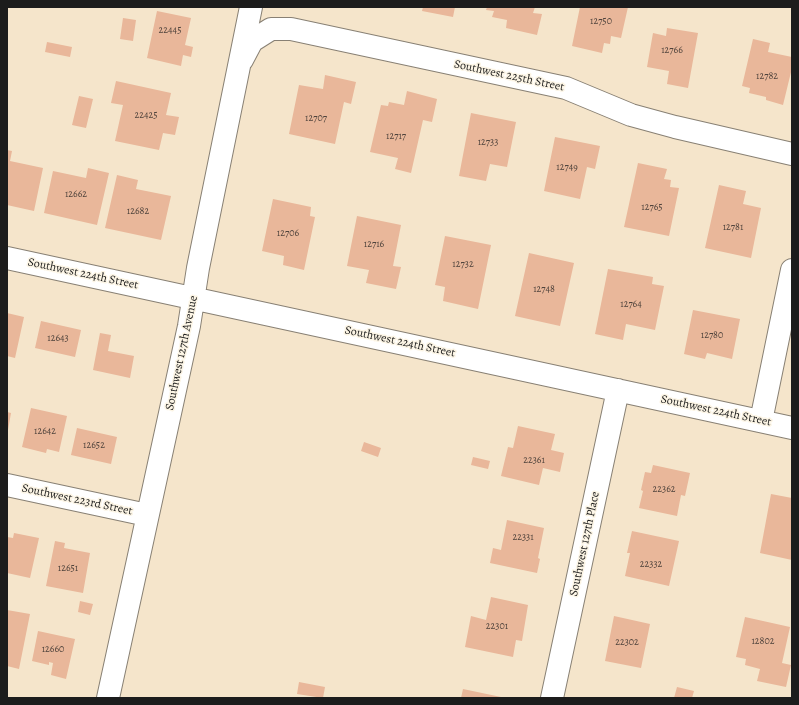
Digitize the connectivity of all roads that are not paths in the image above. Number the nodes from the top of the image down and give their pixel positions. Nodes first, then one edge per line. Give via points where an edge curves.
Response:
1 (251, 7) edge
2 (238, 66) junction
3 (792, 154) edge
4 (7, 258) edge
5 (792, 270) edge
6 (193, 297) junction
7 (618, 390) junction
8 (761, 420) junction
9 (792, 428) edge
10 (7, 485) edge
11 (147, 515) junction
12 (108, 698) edge
13 (552, 698) edge

1 - 2 street, Southwest 127th Avenue
2 - 3 street, Southwest 225th Street via 252,42 271,29 291,29 566,88 631,115
2 - 6 street, Southwest 127th Avenue
4 - 6 street, Southwest 224th Street
5 - 8 street
6 - 7 street, Southwest 224th Street
6 - 11 street, Southwest 127th Avenue
7 - 8 street, Southwest 224th Street
7 - 13 street, Southwest 127th Place
8 - 9 street, Southwest 224th Street
10 - 11 street, Southwest 223rd Street
11 - 12 street, Southwest 127th Avenue

